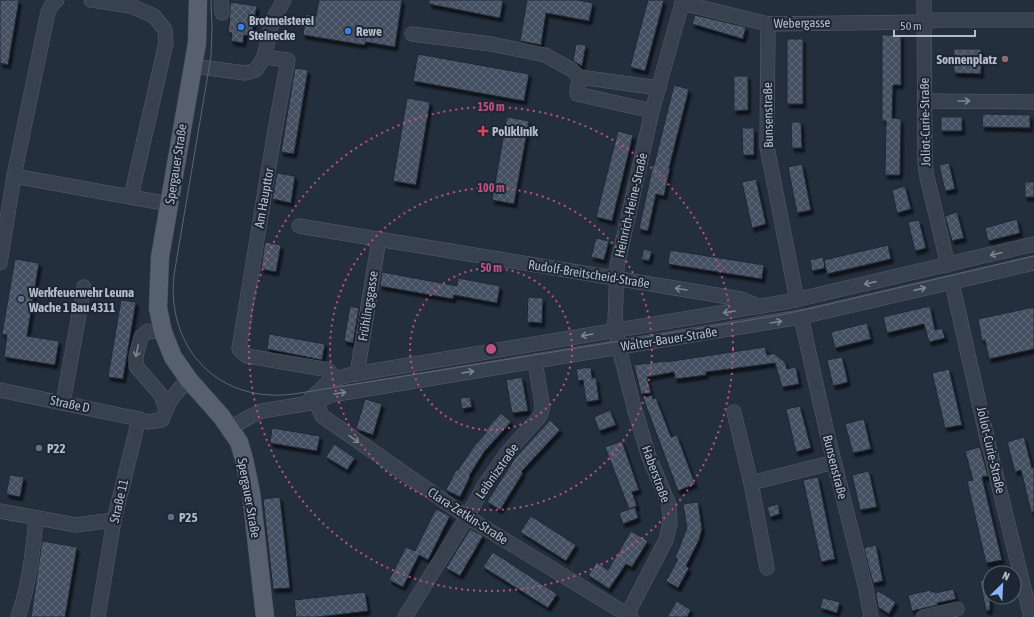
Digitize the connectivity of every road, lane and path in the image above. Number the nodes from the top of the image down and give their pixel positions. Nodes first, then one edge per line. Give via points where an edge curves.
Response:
1 (57, 0) edge
2 (91, 0) edge
3 (198, 0) edge
4 (284, 0) edge
5 (924, 0) edge
6 (683, 2) edge
7 (1034, 20) edge
8 (924, 22) junction
9 (768, 24) junction
10 (412, 34) dead end
11 (264, 58) junction
12 (193, 66) junction
13 (579, 77) junction
14 (659, 88) junction
15 (925, 101) junction
16 (1034, 102) edge
17 (652, 111) junction
18 (14, 176) junction
19 (131, 197) junction
20 (169, 204) junction
21 (298, 226) dead end
22 (379, 239) junction
23 (1034, 244) edge
24 (0, 263) edge
25 (1034, 263) edge
26 (948, 265) junction
27 (616, 279) junction
28 (952, 283) junction
29 (84, 287) dead end
30 (797, 300) junction
31 (759, 307) junction
32 (801, 318) junction
33 (162, 330) junction
34 (616, 330) junction
35 (619, 348) junction
36 (535, 361) junction
37 (358, 374) junction
38 (336, 379) junction
39 (189, 380) junction
40 (0, 390) edge
41 (63, 403) junction
42 (310, 403) junction
43 (166, 410) junction
44 (734, 412) dead end
45 (139, 419) junction
46 (230, 428) junction
47 (834, 462) junction
48 (750, 483) junction
49 (0, 511) edge
50 (467, 517) junction
51 (36, 519) junction
52 (114, 520) junction
53 (767, 568) dead end
54 (957, 609) dead end
55 (261, 614) edge
56 (628, 616) edge
57 (18, 617) edge
58 (98, 617) edge
59 (405, 617) edge
60 (871, 617) edge
61 (924, 617) edge
62 (1031, 617) edge

1 - 18 street via 48,12
2 - 19 street via 142,10 154,16 165,30 166,43
3 - 12 main road, Spergauer Straße via 197,42
4 - 11 street via 274,19
5 - 8 street, Joliot-Curie-Straße
6 - 9 street, Webergasse
6 - 14 street, Heinrich-Heine-Straße
7 - 8 street
8 - 9 street, Webergasse
8 - 15 street, Joliot-Curie-Straße
9 - 30 street, Bunsenstraße via 767,147
10 - 13 street via 491,44 545,55 572,70
11 - 12 street via 256,70 245,73
11 - 38 street, Am Haupttor via 288,60 239,349 248,356 324,369
12 - 20 main road, Spergauer Straße
13 - 14 street
13 - 17 street via 577,94
14 - 17 street, Heinrich-Heine-Straße
15 -> 16 street
15 - 26 street, Joliot-Curie-Straße via 924,155 927,177
17 - 27 street, Heinrich-Heine-Straße
18 - 19 street
18 - 24 street
19 - 20 street
20 - 33 main road, Spergauer Straße via 158,286
21 - 22 street, Rudolf-Breitscheid-Straße
22 - 27 street, Rudolf-Breitscheid-Straße
22 - 37 street, Frühlingsgasse
23 -> 26 street, Walter-Bauer-Straße
25 - 28 street, Walter-Bauer-Straße
26 -> 30 street, Walter-Bauer-Straße
31 -> 27 street, Rudolf-Breitscheid-Straße via 741,299
27 - 34 street, Heinrich-Heine-Straße
32 -> 28 street, Walter-Bauer-Straße
28 - 62 street, Joliot-Curie-Straße
29 - 41 street
30 - 31 street, Walter-Bauer-Straße
31 -> 34 street, Walter-Bauer-Straße
35 -> 32 street, Walter-Bauer-Straße
32 - 47 street, Bunsenstraße
33 - 39 main road, Spergauer Straße via 173,357
33 -> 43 street via 148,331 140,337 136,366 161,395
34 - 35 street, Heinrich-Heine-Straße
34 -> 37 street, Walter-Bauer-Straße
35 - 36 street, Walter-Bauer-Straße
35 - 56 street, Haberstraße via 649,457 669,506 670,523 666,540
42 -> 36 street, Walter-Bauer-Straße via 331,395
36 - 50 street, Leibnizstraße via 542,404 540,416 507,453 484,486
37 - 38 street, Walter-Bauer-Straße
38 - 42 street, Walter-Bauer-Straße via 331,380
39 - 43 street via 176,392
39 - 46 main road, Spergauer Straße
40 - 41 street, Straße D
41 - 45 street, Straße D
42 - 46 street, Walter-Bauer-Straße via 262,411
42 -> 50 street, Clara-Zetkin-Straße via 322,416
43 - 45 street via 162,420 147,422
44 - 48 street
45 - 52 street, Straße 11
46 - 55 main road, Spergauer Straße via 239,442 251,492
47 - 48 street
47 - 60 street, Bunsenstraße
48 - 53 street
49 - 51 street
50 - 56 street, Clara-Zetkin-Straße
50 - 59 street, Leibnizstraße
51 - 52 street via 76,525
51 - 57 street via 32,558
52 - 58 street, Straße 11
54 - 61 street

